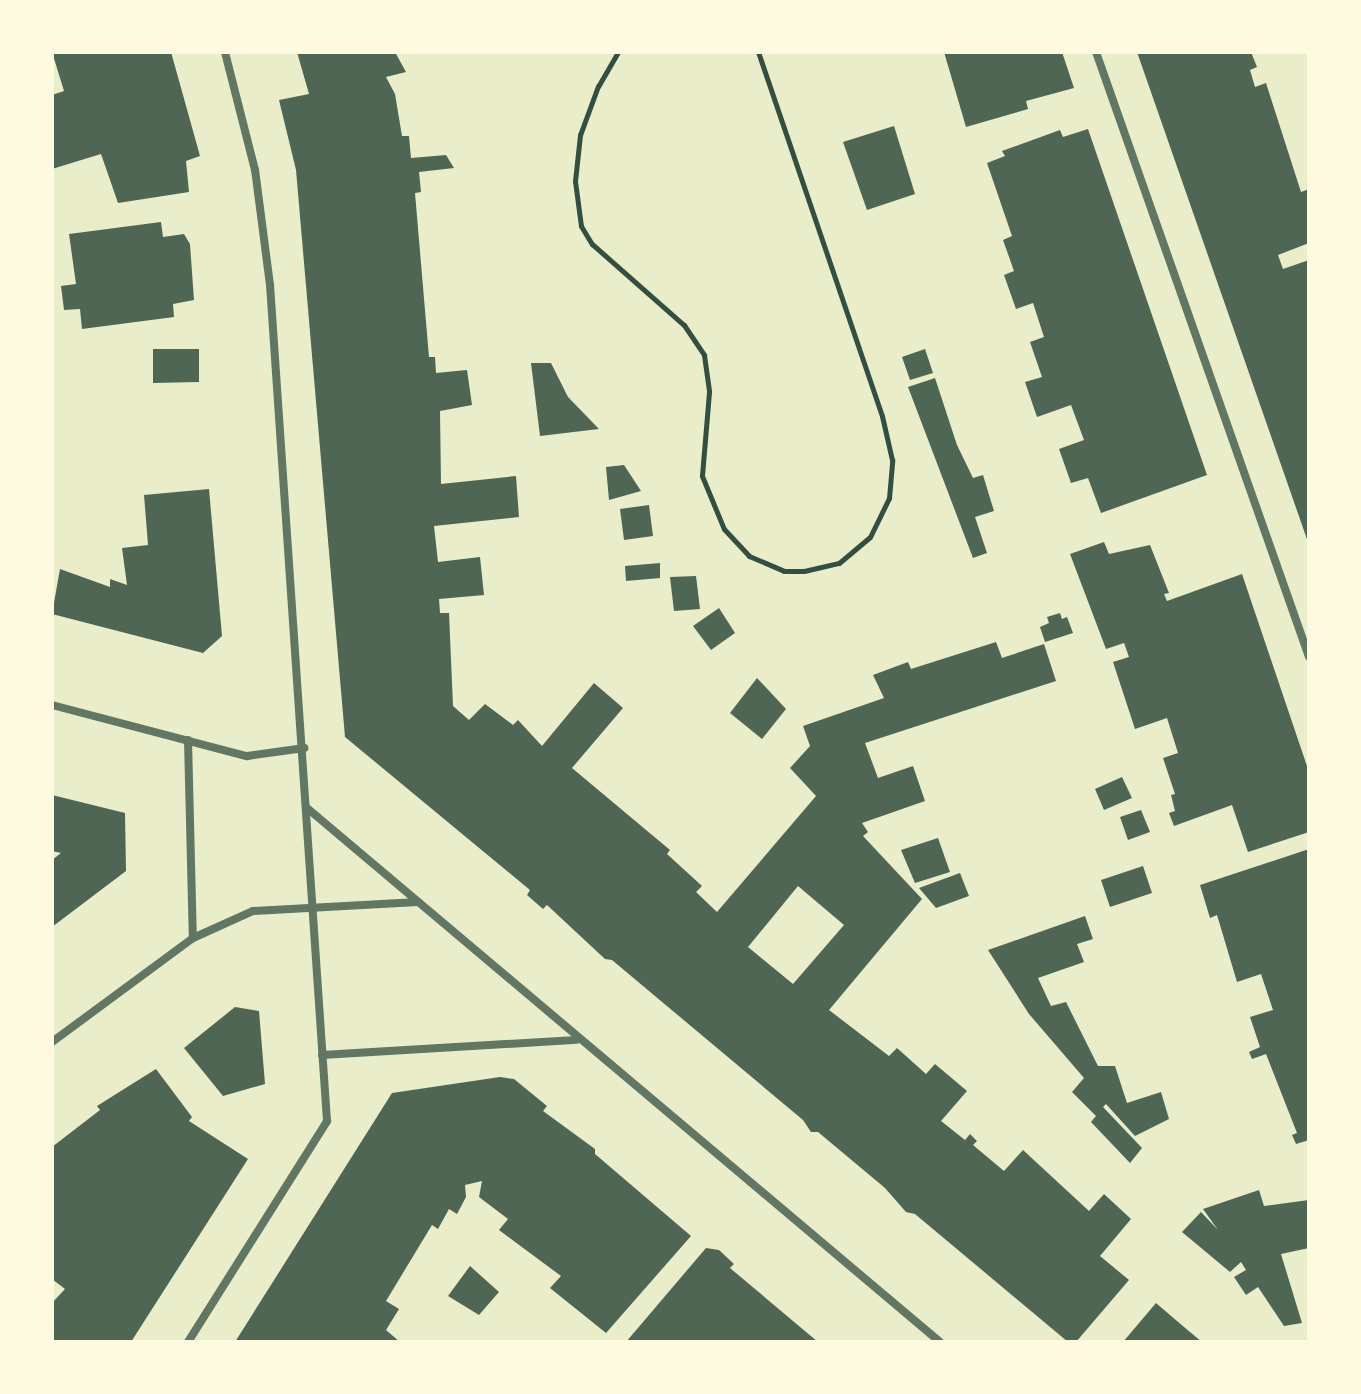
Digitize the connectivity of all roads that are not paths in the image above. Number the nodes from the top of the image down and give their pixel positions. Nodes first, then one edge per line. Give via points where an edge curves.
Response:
1 (225, 52) edge
2 (1096, 52) edge
3 (1309, 657) edge
4 (52, 705) edge
5 (188, 740) junction
6 (304, 748) junction
7 (307, 808) junction
8 (418, 902) junction
9 (313, 908) junction
10 (193, 938) junction
11 (577, 1040) junction
12 (52, 1042) edge
13 (322, 1055) junction
14 (188, 1342) edge
15 (940, 1342) edge

1 - 6 street via 255,170 270,285
2 - 3 street
4 - 5 street
5 - 6 street via 247,756
5 - 10 street
6 - 7 street
7 - 8 street
7 - 9 street
8 - 9 street
8 - 11 street
9 - 10 street via 253,911
9 - 13 street
10 - 12 street
11 - 13 street
11 - 15 street
13 - 14 street via 327,1121

